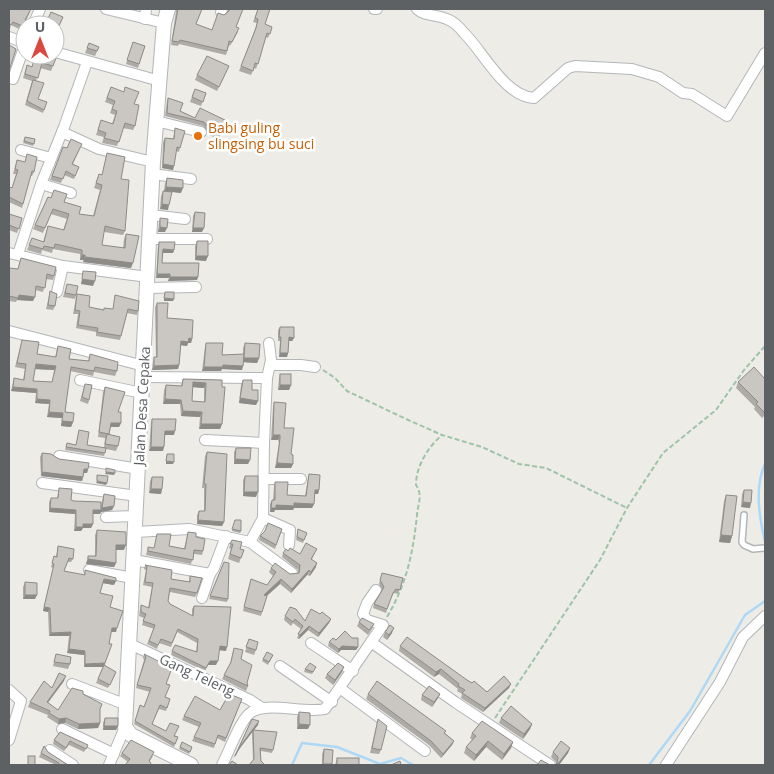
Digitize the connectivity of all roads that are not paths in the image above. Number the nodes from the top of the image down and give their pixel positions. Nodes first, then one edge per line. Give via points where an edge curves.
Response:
1 (106, 9) edge
2 (168, 9) edge
3 (416, 9) edge
4 (146, 14) edge
5 (164, 23) junction
6 (765, 53) edge
7 (65, 55) edge
8 (87, 62) junction
9 (18, 65) edge
10 (14, 79) dead end
11 (160, 81) junction
12 (156, 121) junction
13 (62, 132) junction
14 (201, 132) dead end
15 (21, 150) dead end
16 (52, 158) junction
17 (153, 168) junction
18 (191, 179) dead end
19 (41, 184) junction
20 (71, 193) dead end
21 (151, 215) junction
22 (185, 219) dead end
23 (150, 239) junction
24 (207, 239) edge
25 (13, 254) edge
26 (63, 266) junction
27 (148, 283) junction
28 (196, 287) dead end
29 (57, 292) edge
30 (9, 331) edge
31 (269, 343) dead end
32 (270, 365) junction
33 (315, 367) road end
34 (143, 371) junction
35 (267, 378) junction
36 (80, 380) dead end
37 (142, 393) junction
38 (205, 440) dead end
39 (264, 443) junction
40 (59, 456) dead end
41 (139, 469) junction
42 (264, 479) junction
43 (301, 479) dead end
44 (42, 483) dead end
45 (137, 496) junction
46 (744, 515) dead end
47 (136, 516) junction
48 (106, 517) dead end
49 (263, 518) junction
50 (136, 532) junction
51 (226, 536) junction
52 (250, 542) junction
53 (289, 545) dead end
54 (765, 548) edge
55 (134, 560) junction
56 (89, 570) edge
57 (292, 573) edge
58 (210, 574) junction
59 (133, 578) junction
60 (376, 590) dead end
61 (202, 598) dead end
62 (765, 616) edge
63 (371, 642) junction
64 (311, 643) dead end
65 (130, 644) junction
66 (280, 666) dead end
67 (353, 670) junction
68 (72, 684) dead end
69 (341, 689) junction
70 (9, 690) edge
71 (332, 702) junction
72 (127, 705) junction
73 (262, 708) junction
74 (126, 727) junction
75 (62, 729) dead end
76 (9, 740) edge
77 (50, 750) dead end
78 (425, 751) dead end
79 (114, 754) junction
80 (73, 765) edge
81 (109, 765) edge
82 (191, 765) edge
83 (222, 765) edge
84 (550, 765) edge
85 (666, 765) edge

1 - 4 street
2 - 5 street, Jalan Desa Cepaka
3 - 6 street via 450,20 466,34 498,78 528,98 534,98 568,68 575,66 632,69 659,77 726,116
4 - 5 street
5 - 11 street, Jalan Desa Cepaka
7 - 8 street
8 - 11 street
8 - 13 street
9 - 10 street
11 - 12 street, Jalan Desa Cepaka
12 - 14 street
12 - 17 street, Jalan Desa Cepaka
13 - 16 street
13 - 17 street
15 - 16 street
16 - 19 street
17 - 18 street
17 - 21 street, Jalan Desa Cepaka
19 - 20 street
19 - 25 street
21 - 22 street
21 - 23 street, Jalan Desa Cepaka
23 - 24 street
23 - 27 street, Jalan Desa Cepaka
25 - 26 street
26 - 27 street
26 - 29 street
27 - 28 street
27 - 34 street, Jalan Desa Cepaka
30 - 34 street
31 - 32 street
32 - 33 street
32 - 35 street
34 - 35 street
34 - 37 street, Jalan Desa Cepaka
35 - 39 street
36 - 37 street
37 - 41 street, Jalan Desa Cepaka
38 - 39 street
39 - 42 street
40 - 41 street
41 - 45 street, Jalan Desa Cepaka
42 - 43 street
42 - 49 street
44 - 45 street
45 - 47 street, Jalan Desa Cepaka
46 - 54 lane via 742,542 753,549
47 - 48 street
47 - 50 street, Jalan Desa Cepaka
49 - 52 street
49 - 53 street via 290,530
50 - 51 street via 189,529
50 - 55 street, Jalan Desa Cepaka
51 - 52 street
51 - 58 street
52 - 57 street
55 - 58 street
55 - 59 street, Jalan Desa Cepaka
56 - 59 street
58 - 61 street
59 - 65 street, Jalan Desa Cepaka
60 - 63 street via 363,617 383,625
62 - 85 street via 743,637 720,682
63 - 67 street
63 - 84 street
64 - 67 street
65 - 72 street, Jalan Desa Cepaka
65 - 73 street, Gang Teleng
66 - 71 street
67 - 69 street
68 - 72 street
69 - 71 street
69 - 78 street
70 - 76 street via 21,701
71 - 73 street via 317,711
72 - 74 street, Jalan Desa Cepaka
73 - 83 street via 248,715
74 - 79 street
74 - 82 street via 131,735
75 - 79 street
77 - 80 street
79 - 81 street

